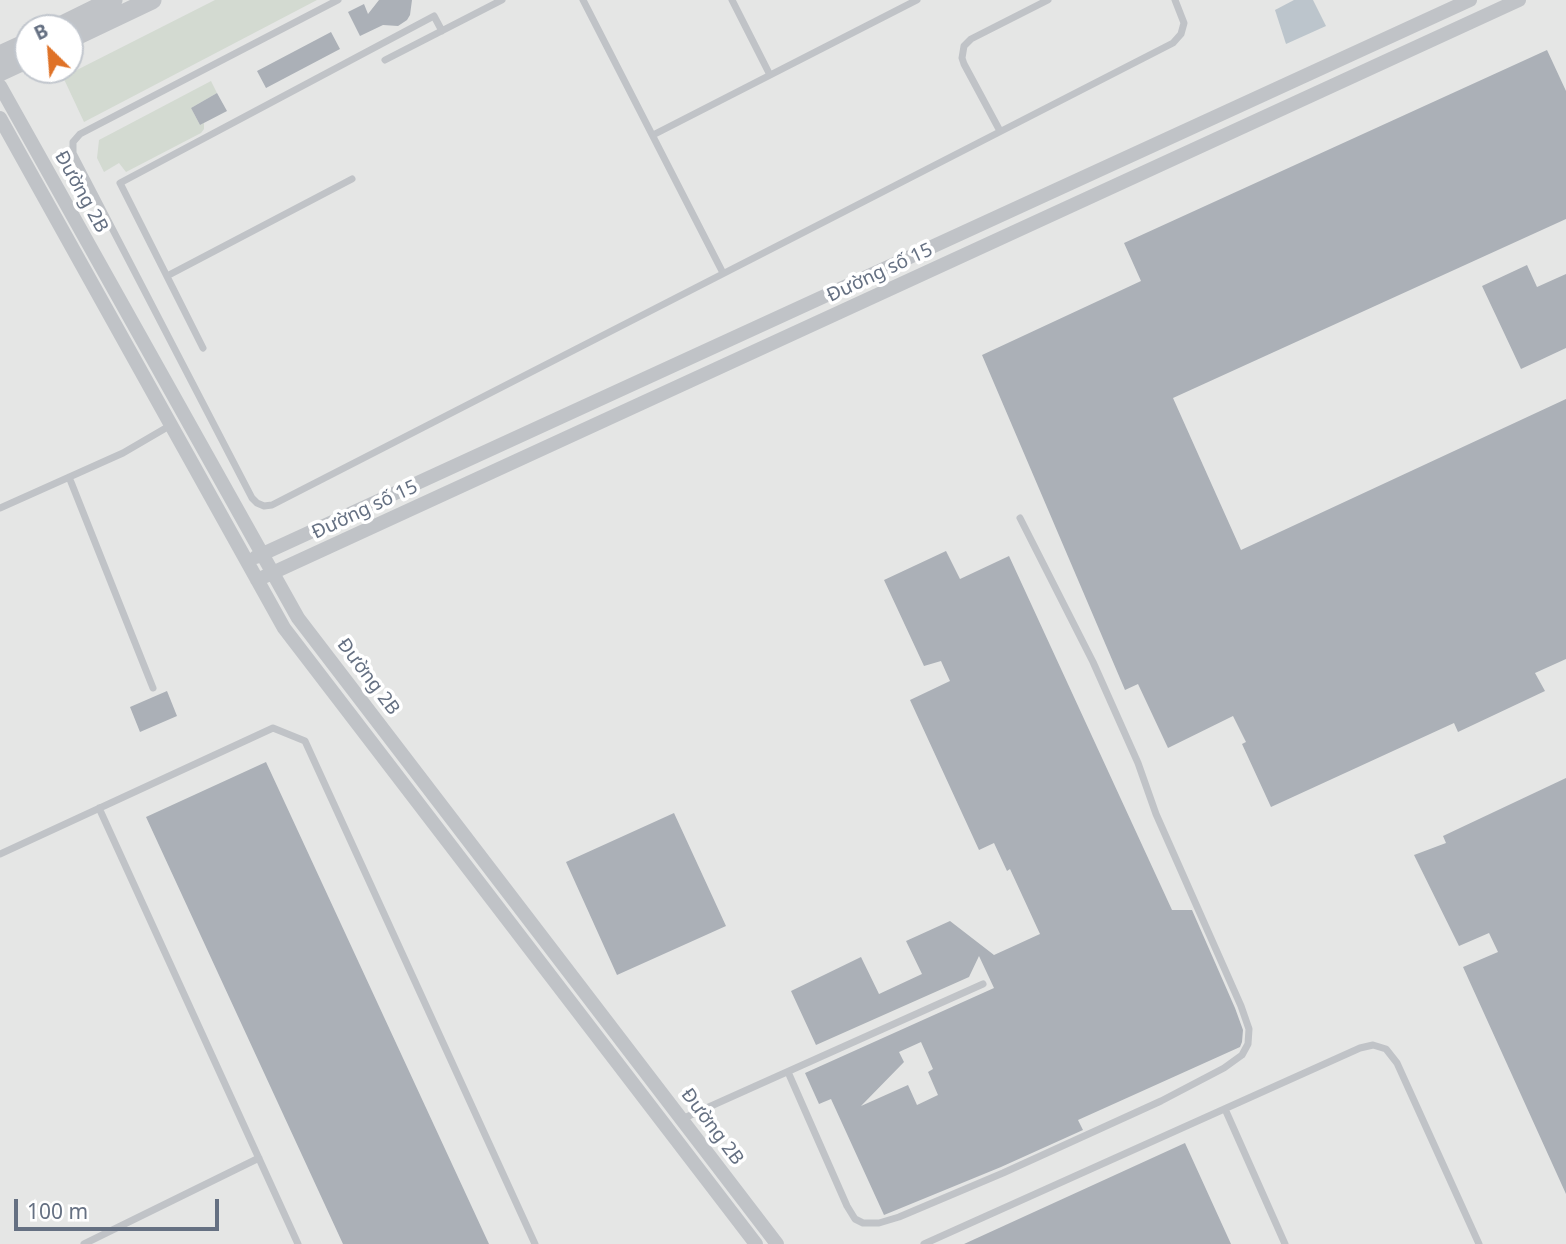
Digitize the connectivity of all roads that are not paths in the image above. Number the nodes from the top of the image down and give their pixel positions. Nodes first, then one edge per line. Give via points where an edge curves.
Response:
1 (113, 0) edge
2 (152, 0) edge
3 (338, 0) edge
4 (502, 0) edge
5 (583, 0) edge
6 (732, 0) edge
7 (917, 0) edge
8 (1048, 0) edge
9 (1175, 0) edge
10 (1470, 0) edge
11 (1519, 0) edge
12 (84, 14) edge
13 (442, 31) junction
14 (84, 32) edge
15 (384, 60) dead end
16 (770, 75) junction
17 (0, 86) edge
18 (0, 118) edge
19 (1000, 131) junction
20 (653, 135) junction
21 (352, 179) dead end
22 (723, 273) junction
23 (167, 276) junction
24 (203, 348) dead end
25 (171, 425) junction
26 (69, 477) junction
27 (0, 508) edge
28 (1020, 518) dead end
29 (262, 554) junction
30 (247, 561) junction
31 (273, 573) junction
32 (257, 580) junction
33 (153, 688) dead end
34 (99, 808) junction
35 (0, 854) edge
36 (983, 984) dead end
37 (788, 1072) junction
38 (1225, 1109) junction
39 (682, 1119) junction
40 (259, 1158) junction
41 (84, 1244) edge
42 (298, 1244) edge
43 (535, 1244) edge
44 (756, 1244) edge
45 (777, 1244) edge
46 (924, 1244) edge
47 (1285, 1244) edge
48 (1479, 1244) edge

1 - 12 street
2 - 14 street
3 - 22 lane via 80,134 73,142 80,166 257,503 272,505
4 - 13 lane
5 - 20 lane
6 - 16 lane
7 - 16 lane
8 - 19 lane via 971,38 964,46 964,64
9 - 19 lane via 1184,23 1173,43
10 - 29 street, Đường số 15
11 - 31 street, Đường số 15
13 - 15 lane
13 - 23 lane via 434,16 120,183
16 - 20 lane
17 - 29 street, Đường 2B
18 - 25 street, Đường 2B
19 - 22 lane
20 - 22 lane
21 - 23 lane
23 - 24 lane
25 - 26 lane
25 - 30 street, Đường 2B
26 - 27 lane
26 - 33 lane
28 - 37 lane via 1138,763 1241,1006 1249,1029 1248,1044 1242,1055 1224,1068 1161,1101 1003,1174 879,1223 855,1219 847,1206
29 - 30 street, Đường số 15
29 - 31 street, Đường 2B
30 - 32 street, Đường 2B
31 - 32 street, Đường số 15
31 - 39 street, Đường 2B via 298,618
32 - 44 street, Đường 2B via 284,628
34 - 35 lane
34 - 40 lane
34 - 43 lane via 273,727 304,741
36 - 37 lane
37 - 39 lane
38 - 46 lane
38 - 47 lane
38 - 48 lane via 1360,1048 1386,1049
39 - 45 street, Đường 2B
40 - 41 lane
40 - 42 lane

